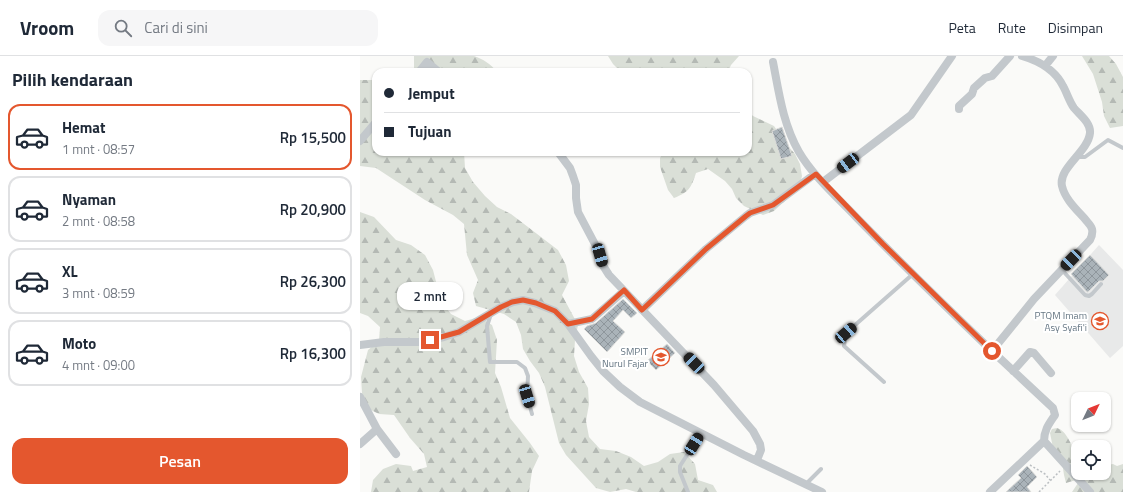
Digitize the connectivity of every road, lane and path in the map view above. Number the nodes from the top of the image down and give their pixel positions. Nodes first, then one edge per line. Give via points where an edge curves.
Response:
1 (952, 56) edge
2 (1010, 56) edge
3 (1022, 56) edge
4 (1053, 56) edge
5 (772, 62) dead end
6 (1045, 66) junction
7 (422, 68) edge
8 (434, 68) edge
9 (959, 109) dead end
10 (372, 127) edge
11 (360, 142) edge
12 (1123, 148) edge
13 (561, 156) edge
14 (1076, 157) junction
15 (816, 174) junction
16 (823, 182) junction
17 (1062, 270) junction
18 (913, 274) junction
19 (1101, 284) dead end
20 (624, 290) junction
21 (642, 310) junction
22 (491, 313) junction
23 (568, 324) junction
24 (360, 345) edge
25 (992, 351) junction
26 (1013, 371) junction
27 (1051, 373) dead end
28 (884, 382) dead end
29 (360, 397) edge
30 (532, 414) dead end
31 (378, 429) junction
32 (701, 433) junction
33 (1044, 441) junction
34 (360, 444) edge
35 (396, 454) dead end
36 (757, 460) junction
37 (1025, 460) junction
38 (1066, 465) junction
39 (821, 469) dead end
40 (1050, 480) junction
41 (806, 484) junction
42 (688, 492) edge
43 (822, 492) edge
44 (990, 492) edge
45 (1039, 492) edge
46 (1090, 492) edge

1 - 16 street via 911,115
2 - 9 street via 992,76 985,78 974,88
3 - 6 street
4 - 6 street
5 - 15 street via 788,128 800,153
6 - 14 street via 1061,82 1070,102 1090,129 1088,142
7 - 8 street via 427,62
10 - 11 street
12 - 14 lane via 1108,140 1085,157
13 - 20 street via 570,168 576,184 578,212 598,248 602,264
14 - 17 street via 1064,175 1063,189 1068,200 1090,225 1093,233 1090,240
15 - 16 street
15 - 21 street via 773,205 746,216 706,249
16 - 18 street
17 - 19 lane via 1085,295 1092,294
17 - 25 street via 1034,299
18 - 25 street
18 - 28 lane via 846,333 844,346
20 - 21 street
20 - 23 street via 592,319
21 - 36 street via 709,380 753,431 761,450
22 - 23 street via 512,302 523,300 555,311
22 - 24 street via 459,332 444,337 420,342
22 - 30 lane via 487,326 490,362 517,362 525,368 528,376 527,396
23 - 32 street via 591,356 620,387 640,402
25 - 26 street
26 - 27 street via 1030,352 1034,353
26 - 33 street via 1053,408 1055,415 1047,426
29 - 31 street
31 - 34 street
31 - 35 street
32 - 36 street
32 - 42 lane via 680,466
33 - 37 street
33 - 38 street
36 - 41 street
37 - 40 path
37 - 44 street
38 - 40 path
38 - 46 street
39 - 41 lane
40 - 45 path
41 - 43 street

